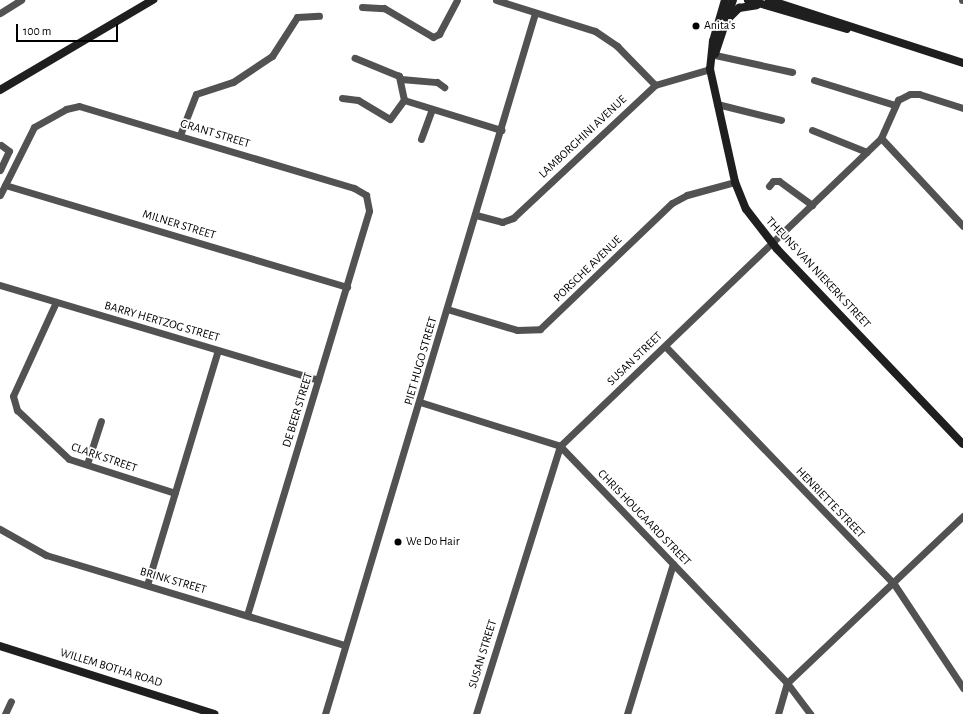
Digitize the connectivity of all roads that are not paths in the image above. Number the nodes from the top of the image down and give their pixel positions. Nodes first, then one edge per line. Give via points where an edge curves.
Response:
1 (20, 0) edge
2 (153, 0) edge
3 (457, 0) edge
4 (496, 0) edge
5 (725, 0) edge
6 (733, 0) edge
7 (748, 0) edge
8 (769, 3) edge
9 (362, 7) dead end
10 (0, 13) edge
11 (535, 13) junction
12 (319, 16) dead end
13 (725, 23) junction
14 (355, 58) dead end
15 (712, 62) junction
16 (963, 63) edge
17 (792, 72) dead end
18 (401, 79) junction
19 (814, 80) dead end
20 (655, 86) junction
21 (444, 87) dead end
22 (0, 90) edge
23 (342, 98) dead end
24 (404, 100) junction
25 (717, 104) junction
26 (895, 105) junction
27 (963, 108) edge
28 (432, 109) junction
29 (781, 120) dead end
30 (501, 130) junction
31 (812, 130) dead end
32 (180, 135) junction
33 (881, 138) junction
34 (422, 139) dead end
35 (1, 145) edge
36 (867, 152) junction
37 (0, 171) edge
38 (9, 177) junction
39 (735, 182) junction
40 (5, 185) junction
41 (769, 186) dead end
42 (0, 195) edge
43 (812, 205) junction
44 (369, 211) joint
45 (476, 215) junction
46 (963, 226) edge
47 (773, 244) junction
48 (0, 285) edge
49 (347, 287) junction
50 (56, 302) junction
51 (447, 309) junction
52 (665, 346) junction
53 (218, 350) junction
54 (318, 380) junction
55 (420, 402) junction
56 (101, 421) dead end
57 (963, 444) edge
58 (560, 446) junction
59 (87, 464) junction
60 (175, 493) junction
61 (963, 516) edge
62 (0, 529) edge
63 (673, 564) junction
64 (894, 584) junction
65 (148, 585) junction
66 (247, 614) junction
67 (345, 645) junction
68 (0, 646) edge
69 (787, 683) junction
70 (963, 688) edge
71 (11, 701) dead end
72 (5, 714) edge
73 (214, 714) edge
74 (325, 714) edge
75 (476, 714) edge
76 (627, 714) edge
77 (778, 714) edge
78 (810, 714) edge

1 - 10 street
2 - 22 street
3 - 9 street via 439,34 433,37 384,8
4 - 11 street
5 - 15 street, THEUNS VAN NIEKERK STREET
6 - 13 street
7 - 8 street
8 - 13 street via 739,8
8 - 16 street
11 - 20 street via 607,38
11 - 30 street, PIET HUGO STREET
12 - 32 street via 297,18 272,56 233,82 196,94
13 - 15 street
14 - 18 street
15 - 17 street
15 - 20 street, LAMBORGHINI AVENUE
15 - 25 street, THEUNS VAN NIEKERK STREET
18 - 21 street via 438,82
18 - 24 street
19 - 26 street
20 - 45 street, LAMBORGHINI AVENUE via 518,215 502,222
23 - 24 street via 358,100 390,119
24 - 28 street
25 - 29 street
25 - 39 street, THEUNS VAN NIEKERK STREET
26 - 27 street via 904,95 919,94
26 - 33 street, SUSAN STREET
28 - 30 street
28 - 34 street
30 - 45 street, PIET HUGO STREET
31 - 36 street
32 - 38 street, GRANT STREET via 79,106 41,122 31,132
32 - 44 street, GRANT STREET via 354,188 366,195
33 - 36 street, SUSAN STREET
33 - 46 street
35 - 37 street via 9,151
36 - 43 street, SUSAN STREET
37 - 38 street
38 - 40 street
39 - 47 street, THEUNS VAN NIEKERK STREET via 746,209
39 - 51 street, PORSCHE AVENUE via 687,195 672,203 540,329 517,330
40 - 42 street
40 - 49 street, MILNER STREET
41 - 43 street via 773,181 779,181
43 - 47 street, SUSAN STREET
44 - 49 street, DE BEER STREET
45 - 51 street, PIET HUGO STREET
47 - 52 street, SUSAN STREET
47 - 57 street, THEUNS VAN NIEKERK STREET
48 - 50 street, BARRY HERTZOG STREET
49 - 54 street, DE BEER STREET
50 - 53 street, BARRY HERTZOG STREET
50 - 59 street, CLARK STREET via 13,400 58,452
51 - 55 street, PIET HUGO STREET
52 - 58 street, SUSAN STREET
52 - 64 street, HENRIETTE STREET
53 - 54 street, BARRY HERTZOG STREET
53 - 60 street
54 - 66 street, DE BEER STREET
55 - 58 street, CHRIS HOUGAARD STREET
55 - 67 street, PIET HUGO STREET
56 - 59 street
58 - 63 street, CHRIS HOUGAARD STREET
58 - 75 street, SUSAN STREET
59 - 60 street, CLARK STREET
60 - 65 street
61 - 64 street
62 - 65 street, BRINK STREET via 46,555
63 - 69 street, CHRIS HOUGAARD STREET
63 - 76 street
64 - 69 street
64 - 70 street, HENRIETTE STREET
65 - 66 street, BRINK STREET
66 - 67 street, BRINK STREET
67 - 74 street, PIET HUGO STREET
68 - 73 street, WILLEM BOTHA ROAD
69 - 77 street
69 - 78 street, CHRIS HOUGAARD STREET
71 - 72 street

